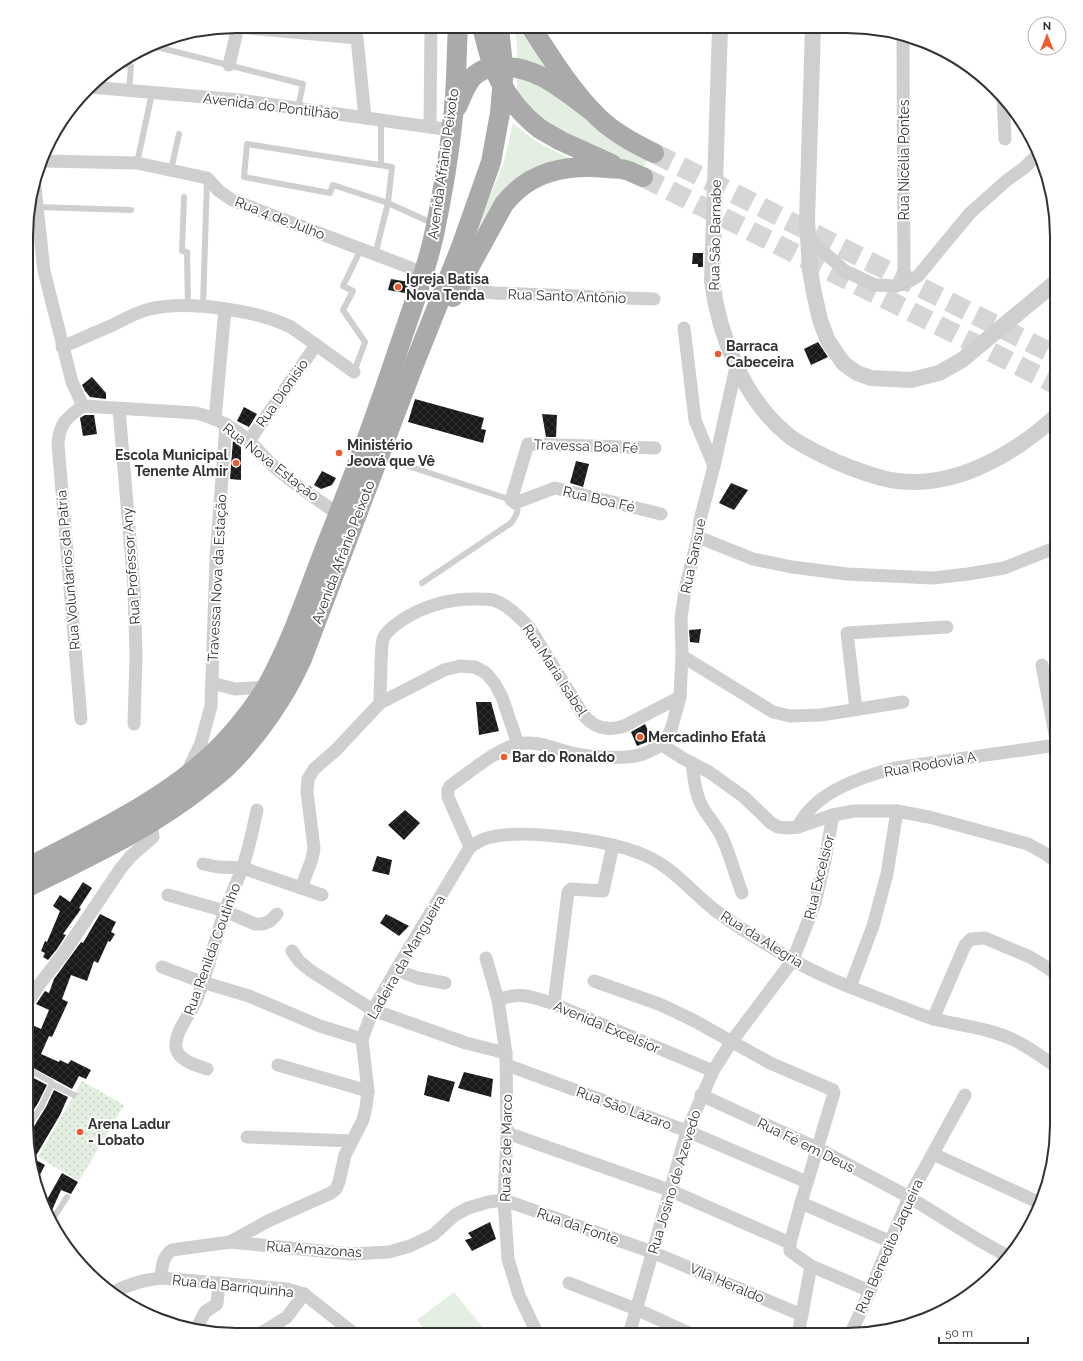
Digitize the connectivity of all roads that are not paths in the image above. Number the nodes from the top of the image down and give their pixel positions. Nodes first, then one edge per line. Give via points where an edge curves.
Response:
1 (237, 33) edge
2 (335, 33) edge
3 (431, 33) edge
4 (458, 33) edge
5 (484, 33) edge
6 (500, 33) edge
7 (535, 33) edge
8 (720, 33) edge
9 (813, 33) edge
10 (351, 34) edge
11 (903, 41) edge
12 (160, 48) edge
13 (127, 65) edge
14 (229, 65) junction
15 (504, 66) junction
16 (97, 89) edge
17 (129, 91) junction
18 (152, 93) junction
19 (1003, 106) edge
20 (298, 108) junction
21 (593, 112) junction
22 (365, 118) junction
23 (381, 120) junction
24 (452, 123) junction
25 (430, 127) junction
26 (179, 134) dead end
27 (1005, 139) dead end
28 (654, 153) tunnel mouth
29 (1034, 158) edge
30 (47, 161) edge
31 (137, 163) junction
32 (381, 165) junction
33 (171, 170) junction
34 (207, 178) junction
35 (184, 197) dead end
36 (36, 201) edge
37 (388, 203) junction
38 (37, 207) junction
39 (131, 210) dead end
40 (436, 224) junction
41 (808, 237) junction
42 (361, 249) junction
43 (375, 255) junction
44 (424, 273) junction
45 (904, 284) junction
46 (1050, 287) edge
47 (457, 289) junction
48 (654, 299) dead end
49 (188, 306) junction
50 (203, 306) junction
51 (225, 309) junction
52 (684, 328) dead end
53 (316, 345) junction
54 (62, 347) junction
55 (413, 367) junction
56 (736, 367) junction
57 (354, 372) joint
58 (83, 406) junction
59 (119, 409) junction
60 (220, 422) junction
61 (1050, 422) edge
62 (249, 441) junction
63 (655, 448) dead end
64 (379, 457) junction
65 (714, 466) junction
66 (513, 502) junction
67 (338, 514) junction
68 (662, 514) dead end
69 (698, 537) junction
70 (1050, 550) edge
71 (422, 583) dead end
72 (946, 627) dead end
73 (682, 656) junction
74 (1042, 665) dead end
75 (212, 683) junction
76 (266, 687) junction
77 (680, 696) junction
78 (903, 702) dead end
79 (380, 704) junction
80 (1050, 708) edge
81 (856, 709) junction
82 (81, 719) dead end
83 (134, 724) dead end
84 (518, 744) junction
85 (662, 745) junction
86 (1050, 746) edge
87 (692, 763) junction
88 (185, 777) junction
89 (258, 810) dead end
90 (897, 811) junction
91 (833, 814) junction
92 (798, 827) junction
93 (152, 830) junction
94 (613, 845) junction
95 (470, 847) junction
96 (1050, 857) edge
97 (33, 864) edge
98 (203, 864) dead end
99 (243, 868) junction
100 (33, 885) edge
101 (301, 888) junction
102 (742, 893) dead end
103 (322, 895) dead end
104 (168, 896) dead end
105 (225, 911) junction
106 (277, 914) dead end
107 (292, 951) dead end
108 (486, 958) dead end
109 (793, 960) junction
110 (162, 967) dead end
111 (396, 970) junction
112 (1050, 970) edge
113 (594, 981) dead end
114 (202, 982) junction
115 (445, 983) dead end
116 (850, 988) junction
117 (33, 994) edge
118 (498, 1000) junction
119 (554, 1004) junction
120 (373, 1010) junction
121 (933, 1019) junction
122 (362, 1039) junction
123 (732, 1041) junction
124 (506, 1059) junction
125 (1050, 1063) edge
126 (278, 1065) dead end
127 (207, 1069) dead end
128 (713, 1071) junction
129 (33, 1072) edge
130 (52, 1084) junction
131 (368, 1091) junction
132 (74, 1095) dead end
133 (702, 1095) junction
134 (965, 1095) dead end
135 (33, 1120) edge
136 (686, 1131) junction
137 (507, 1133) junction
138 (247, 1137) dead end
139 (352, 1141) junction
140 (817, 1148) junction
141 (933, 1154) junction
142 (807, 1182) junction
143 (669, 1190) junction
144 (67, 1197) dead end
145 (909, 1197) junction
146 (504, 1200) junction
147 (1035, 1202) edge
148 (801, 1203) junction
149 (55, 1216) edge
150 (889, 1241) junction
151 (230, 1242) junction
152 (790, 1247) junction
153 (652, 1252) junction
154 (1004, 1254) edge
155 (811, 1266) junction
156 (161, 1278) junction
157 (219, 1283) junction
158 (569, 1283) dead end
159 (118, 1290) edge
160 (870, 1291) junction
161 (304, 1294) junction
162 (636, 1309) junction
163 (802, 1315) junction
164 (199, 1324) edge
165 (268, 1328) edge
166 (348, 1328) edge
167 (535, 1328) edge
168 (631, 1328) edge
169 (678, 1328) edge
170 (801, 1328) edge
171 (853, 1328) edge

1 - 14 street
2 - 10 street
3 - 25 street
4 - 24 main road, Avenida Afrânio Peixoto
5 - 47 main road, bridge via 495,72 520,111 540,129 561,141 634,173 593,166 567,168 552,171 525,183 504,204
6 - 15 main road, Avenida Afrânio Peixoto
7 - 21 main road
8 - 56 street, Rua São Barnabe via 712,281 718,318
9 - 41 street
10 - 22 street
11 - 45 street, Rua Nicélia Pontes
12 - 14 lane
13 - 17 lane via 131,66
14 - 20 lane via 303,84
15 - 21 main road via 532,71 546,78
15 - 24 main road via 492,67 474,77 464,92
15 - 55 main road, Avenida Afrânio Peixoto via 500,113 491,162
16 - 17 street, Avenida do Pontilhão
17 - 18 street, Avenida do Pontilhão
18 - 20 street, Avenida do Pontilhão
18 - 31 lane
19 - 27 street
20 - 22 street, Avenida do Pontilhão
21 - 28 main road via 616,132
22 - 23 street, Avenida do Pontilhão
23 - 25 street, Avenida do Pontilhão
23 - 32 lane
24 - 25 street, Avenida do Pontilhão
24 - 40 main road, Avenida Afrânio Peixoto
26 - 33 lane
29 - 45 street via 970,213 918,276
30 - 31 street
31 - 33 street
32 - 37 lane via 392,167
32 - 37 lane via 247,144 244,177 330,193 333,185
33 - 34 street
34 - 42 street, Rua 4 de Julho via 232,200
34 - 50 lane
35 - 49 lane via 182,251 187,252
36 - 38 street
37 - 40 lane
37 - 43 lane
38 - 39 lane
38 - 54 street via 44,271
40 - 44 main road, Avenida Afrânio Peixoto
41 - 45 street via 845,271 875,286
41 - 46 street via 814,293 828,341 844,364 871,378 911,380 939,373 962,360
42 - 43 street, Rua 4 de Julho
42 - 57 lane via 344,286 353,291 344,310 365,342
43 - 44 street, Rua 4 de Julho
44 - 67 main road, Avenida Afrânio Peixoto via 384,393
47 - 48 street, Rua Santo Antônio via 495,293
47 - 55 main road
49 - 50 street
49 - 54 street via 171,306 137,313
50 - 51 street
51 - 53 street via 270,318 291,327
51 - 60 street, Travessa Nova da Estação
52 - 65 street via 694,420
53 - 57 street
53 - 62 street, Rua Dionisio
54 - 58 street via 72,382
55 - 64 main road, Avenida Afrânio Peixoto
56 - 61 street, Rua São Barnabe via 763,409 788,435 846,466 892,480 923,481 975,469 1019,446
56 - 65 street, Rua Sansue
58 - 59 street, Rua Nova Estação
58 - 82 street, Rua Voluntarios da Patría via 64,422 59,432 58,444
59 - 60 street, Rua Nova Estação via 196,413
59 - 83 street, Rua Professor Any via 134,588
60 - 62 street, Rua Nova Estação
60 - 75 street, Travessa Nova da Estação
62 - 67 street, Rua Nova Estação via 278,470
63 - 66 street, Travessa Boa Fé via 528,444
64 - 66 lane
64 - 93 main road, Avenida Afrânio Peixoto via 295,675 263,724 228,767
65 - 69 street, Rua Sansue
66 - 68 street, Rua Boa Fé via 555,488
66 - 71 lane via 518,508 517,515 511,523
67 - 76 main road, Avenida Afrânio Peixoto via 285,651
69 - 70 street via 753,559 792,567 847,574 933,578 1004,568
69 - 73 street, Rua Sansue via 680,618
72 - 81 street via 847,633
73 - 77 street, Rua Sansue
73 - 81 street via 773,712 790,716 820,715
74 - 80 street
75 - 76 street via 235,689
75 - 88 street, Travessa Nova da Estação via 208,723
76 - 88 main road, Avenida Afrânio Peixoto via 248,715 226,740
77 - 79 street, Rua Maria Isabel via 624,726 606,729 595,726 582,713 529,627 521,619 495,601 462,599 436,604 389,630 383,639
77 - 85 street, Rua Sansue via 671,730
78 - 81 street
79 - 84 street via 444,670 460,666 475,667 486,673 495,684
79 - 101 street via 314,769 308,779 307,792 314,848
84 - 85 street via 539,744 573,753 620,757 642,754
84 - 95 street via 493,756 448,790 448,797
85 - 87 street
86 - 92 street, Rua Rodovia A via 881,772 839,787 820,800
87 - 92 street via 709,772 744,798 771,823 778,827
87 - 102 street via 699,800 716,824
88 - 97 main road, Avenida Afrânio Peixoto via 149,802
89 - 99 street, Rua Renilda Coutinho
90 - 91 street via 854,811
90 - 96 street via 1028,844
90 - 116 street via 888,874 873,926
91 - 92 street
91 - 109 street, Rua Excelsior via 815,903
93 - 100 main road, Avenida Afrânio Peixoto
93 - 117 street via 121,868 67,949
94 - 95 street, Rua da Alegria via 536,835 505,835 485,839
94 - 109 street, Rua da Alegria via 659,861 716,910
94 - 119 street via 603,891 571,889 568,892
95 - 111 street, Ladeira da Mangueira
98 - 99 street
99 - 101 street
99 - 105 street, Rua Renilda Coutinho
101 - 103 street
104 - 105 street
105 - 106 street via 255,924 270,921
105 - 114 street, Rua Renilda Coutinho
107 - 120 street, Rua São Lázaro via 311,972
108 - 118 street, Rua 22 de Marco
109 - 116 street, Rua da Alegria
109 - 123 street, Rua Josino de Azevedo
110 - 114 street
111 - 115 street via 418,978
111 - 120 street, Ladeira da Mangueira
112 - 121 street via 1030,957 985,938 971,939 965,944
113 - 123 street via 659,1004
114 - 122 street via 249,996 320,1026
114 - 127 street, Rua Renilda Coutinho via 192,1009 179,1031 176,1048 179,1056
116 - 121 street, Rua da Alegria
118 - 119 street, Avenida Excelsior via 515,995 528,995
118 - 124 street, Rua 22 de Marco
119 - 128 street, Avenida Excelsior
120 - 122 street, Ladeira da Mangueira
120 - 124 street, Rua São Lázaro
121 - 125 street, Rua da Alegria via 1015,1040
122 - 131 street, Ladeira da Mangueira
123 - 128 street, Rua Josino de Azevedo
123 - 140 street via 770,1063 833,1090
124 - 136 street, Rua São Lázaro
124 - 137 street, Rua 22 de Marco
126 - 131 street
128 - 133 street, Rua Josino de Azevedo
129 - 130 lane
130 - 132 lane
130 - 135 lane
131 - 139 street, Ladeira da Mangueira via 363,1120
133 - 136 street, Rua Josino de Azevedo
133 - 140 street, Rua Fé em Deus
134 - 141 street, Rua Benedito Jaqueira
136 - 142 street, Rua São Lázaro
136 - 143 street, Rua Josino de Azevedo
137 - 143 street
137 - 146 street, Rua 22 de Marco
138 - 139 street
139 - 151 street, Ladeira da Mangueira via 345,1155 336,1189
140 - 142 street
140 - 145 street, Rua Fé em Deus
141 - 145 street, Rua Benedito Jaqueira
141 - 147 street
142 - 148 street
143 - 152 street
143 - 153 street, Rua Josino de Azevedo
144 - 149 lane
145 - 150 street, Rua Benedito Jaqueira
145 - 154 street, Rua Fé em Deus
146 - 151 street, Rua Amazonas via 468,1208 454,1215 433,1235 389,1252 351,1254
146 - 153 street, Rua da Fonte
146 - 167 street, Rua 22 de Marco via 508,1259 519,1295
148 - 150 street
148 - 152 street
150 - 160 street, Rua Benedito Jaqueira
151 - 156 street via 172,1250 164,1258
152 - 155 street
153 - 162 street, Rua Josino de Azevedo
153 - 163 street, Vila Heraldo
155 - 160 street
155 - 163 street
156 - 157 street, Rua da Barriquinha
156 - 159 street, Rua da Barriquinha via 136,1282
157 - 161 street, Rua da Barriquinha via 287,1289
157 - 164 street via 217,1304 205,1312
158 - 162 street
160 - 171 street, Rua Benedito Jaqueira
161 - 165 street via 287,1317
161 - 166 street
162 - 168 street, Rua Josino de Azevedo
162 - 169 street
163 - 170 street

